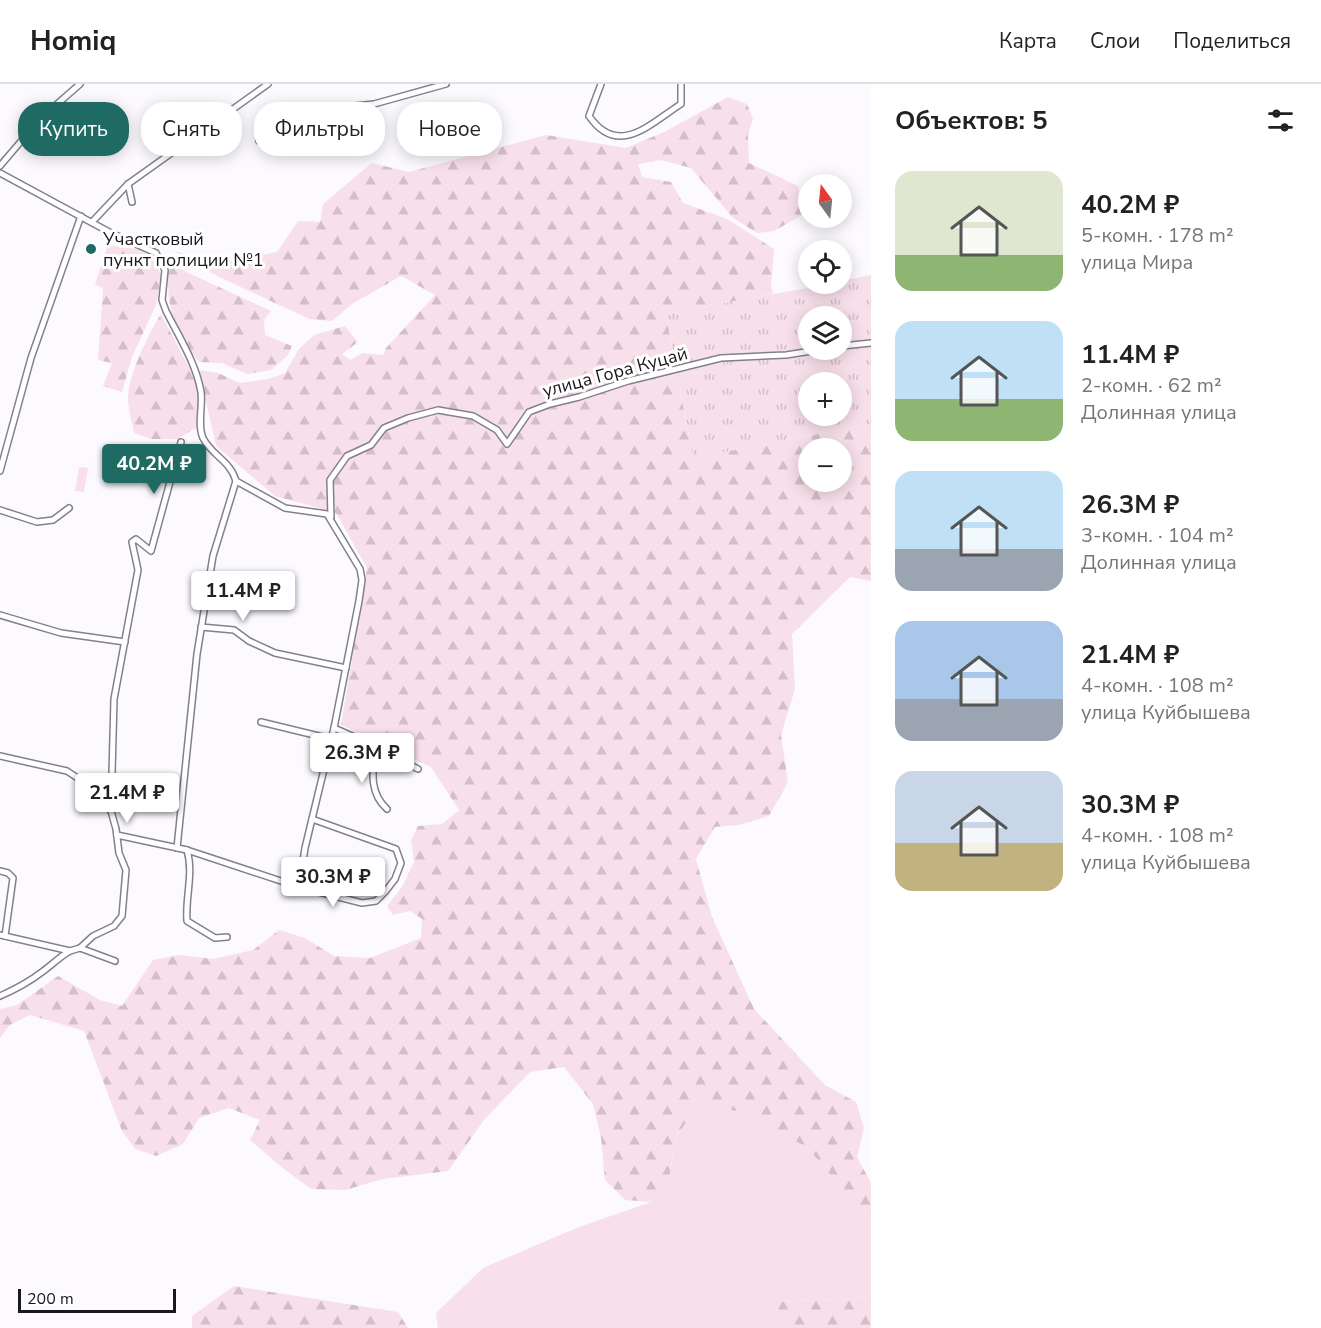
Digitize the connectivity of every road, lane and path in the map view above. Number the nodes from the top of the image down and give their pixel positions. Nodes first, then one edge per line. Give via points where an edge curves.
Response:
1 (81, 84) edge
2 (268, 84) edge
3 (446, 84) edge
4 (600, 84) edge
5 (681, 84) edge
6 (381, 102) edge
7 (0, 166) edge
8 (0, 173) edge
9 (128, 184) junction
10 (132, 202) dead end
11 (81, 216) junction
12 (92, 222) junction
13 (871, 343) edge
14 (852, 345) edge
15 (798, 353) edge
16 (181, 442) dead end
17 (0, 471) edge
18 (236, 481) junction
19 (69, 508) dead end
20 (0, 510) edge
21 (331, 519) junction
22 (0, 615) edge
23 (201, 627) junction
24 (125, 642) junction
25 (346, 668) junction
26 (261, 722) dead end
27 (334, 728) junction
28 (331, 739) junction
29 (375, 746) junction
30 (0, 756) edge
31 (418, 769) dead end
32 (387, 809) dead end
33 (111, 811) junction
34 (312, 819) junction
35 (117, 835) junction
36 (177, 848) junction
37 (187, 850) junction
38 (0, 872) edge
39 (299, 887) junction
40 (3, 936) edge
41 (227, 937) dead end
42 (80, 948) junction
43 (70, 951) junction
44 (115, 961) dead end
45 (0, 996) edge

1 - 7 street via 40,119
2 - 9 street
3 - 6 street
4 - 5 street via 589,117 595,126 614,137 627,137 681,104
8 - 11 street
9 - 10 street
9 - 12 street
11 - 12 street
11 - 17 street via 31,358
12 - 18 street via 156,253 162,260 162,300 197,376 202,436 233,469
13 - 14 street
15 - 21 street, улица Гора Куцай via 721,358 550,404 530,412 507,444 496,429 473,416 438,410 408,418 384,428 371,445 347,456 330,480
16 - 24 street via 151,551 136,539 132,542 138,570
18 - 21 street via 285,508 327,514
18 - 23 street via 213,556
19 - 20 street via 53,520 37,522
21 - 25 street via 362,579
22 - 24 street via 61,633
23 - 25 street via 234,630 275,653
23 - 36 street
24 - 33 street via 114,699
25 - 27 street
26 - 28 street
27 - 28 street
27 - 29 street
28 - 34 street
29 - 31 street
29 - 32 street via 373,789
30 - 33 street via 67,771
33 - 35 street
34 - 39 street
34 - 39 street via 396,849 401,863 395,879 376,901 362,903
35 - 36 street
35 - 42 street via 126,870 122,916 114,926 93,936
36 - 37 street
37 - 39 street
37 - 41 street via 191,872 187,921 215,938
38 - 40 street via 13,878
40 - 43 street
42 - 43 street
42 - 44 street
43 - 45 street via 20,987

